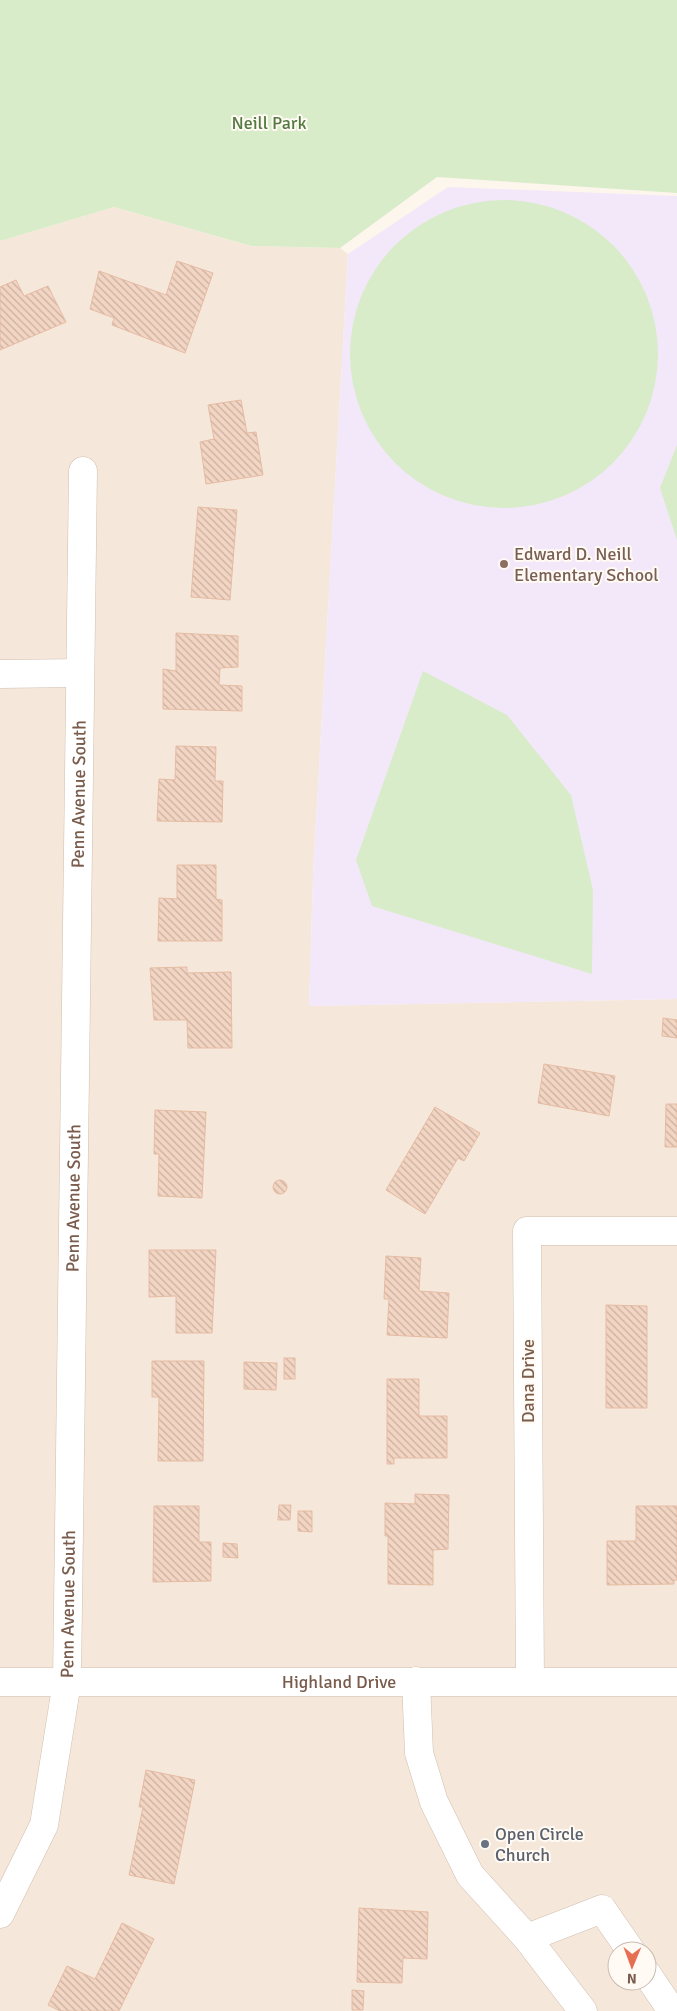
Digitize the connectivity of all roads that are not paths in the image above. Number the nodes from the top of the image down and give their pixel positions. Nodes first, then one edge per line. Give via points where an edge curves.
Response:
1 (83, 471) dead end
2 (79, 673) junction
3 (0, 674) edge
4 (677, 1231) edge
5 (416, 1681) junction
6 (530, 1681) junction
7 (0, 1682) edge
8 (67, 1682) junction
9 (677, 1682) edge
10 (0, 1914) edge
11 (527, 1938) junction
12 (624, 1941) edge
13 (657, 1989) edge
14 (583, 2011) edge
15 (672, 2011) edge

1 - 2 street, Penn Avenue South
2 - 3 street
2 - 8 street, Penn Avenue South
4 - 6 street, Dana Drive via 527,1231
5 - 6 street, Highland Drive
5 - 8 street, Highland Drive
5 - 11 street via 419,1753 434,1802 470,1875
6 - 9 street, Highland Drive
7 - 8 street, Highland Drive
8 - 10 street, Penn Avenue South via 44,1825
11 - 12 street via 602,1909
11 - 14 street
13 - 15 street

